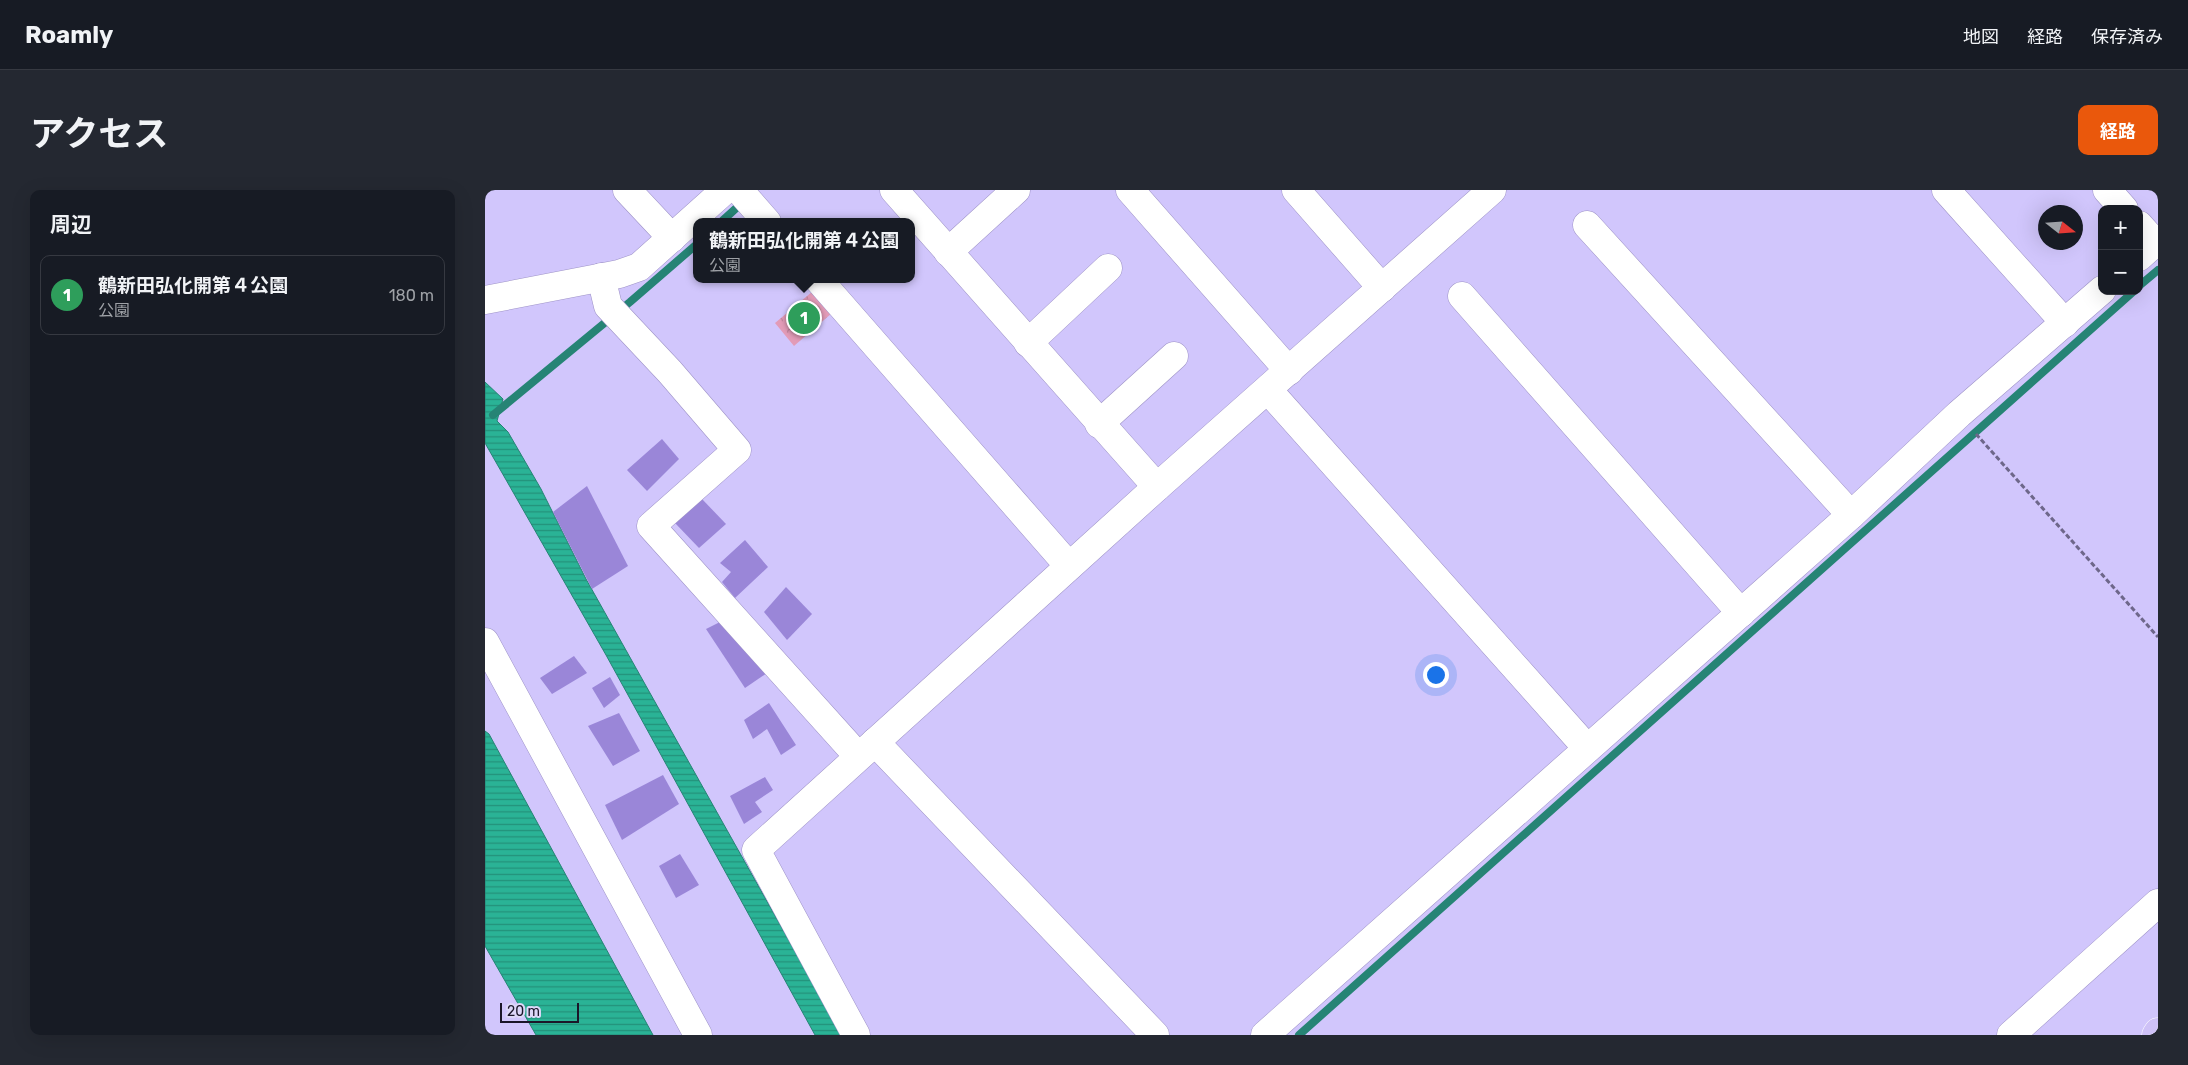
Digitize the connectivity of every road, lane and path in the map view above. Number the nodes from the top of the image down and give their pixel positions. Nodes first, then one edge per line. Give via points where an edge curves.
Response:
1 (627, 190) edge
2 (894, 190) edge
3 (1016, 190) edge
4 (1130, 190) edge
5 (1296, 190) edge
6 (1947, 190) edge
7 (2107, 190) edge
8 (1487, 192) edge
9 (745, 199) edge
10 (2120, 205) edge
11 (709, 218) edge
12 (1587, 225) dead end
13 (693, 227) edge
14 (672, 238) junction
15 (948, 252) junction
16 (1108, 268) dead end
17 (601, 277) junction
18 (821, 283) edge
19 (1382, 288) junction
20 (2098, 294) edge
21 (1462, 296) dead end
22 (485, 300) edge
23 (2065, 323) junction
24 (1028, 343) junction
25 (1174, 356) dead end
26 (1289, 371) junction
27 (1269, 390) junction
28 (1099, 424) junction
29 (1979, 438) dead end
30 (1157, 487) junction
31 (1851, 515) junction
32 (1069, 566) junction
33 (1741, 613) junction
34 (2158, 637) edge
35 (485, 642) edge
36 (1587, 748) junction
37 (866, 749) junction
38 (2158, 904) edge
39 (2158, 1032) edge
40 (698, 1035) edge
41 (856, 1035) edge
42 (1155, 1035) edge
43 (1265, 1035) edge
44 (2011, 1035) edge
45 (2156, 1035) edge

1 - 14 street
2 - 15 street
3 - 15 street
4 - 26 street
5 - 19 street
6 - 23 street
7 - 10 street
8 - 19 street
9 - 11 street
12 - 31 street
13 - 14 street
14 - 17 street via 639,267
15 - 24 street
16 - 24 street
17 - 22 street
17 - 37 street via 614,313 737,450 651,526
18 - 32 street
19 - 26 street
20 - 23 street
21 - 33 street
23 - 31 street via 1959,414
24 - 28 street
25 - 28 street
26 - 27 street
27 - 30 street
27 - 36 street
28 - 30 street
29 - 34 path
30 - 32 street
31 - 33 street
32 - 37 street
33 - 36 street
35 - 40 street
36 - 43 street
37 - 41 street via 755,850
37 - 42 street
38 - 44 street
39 - 45 main road

